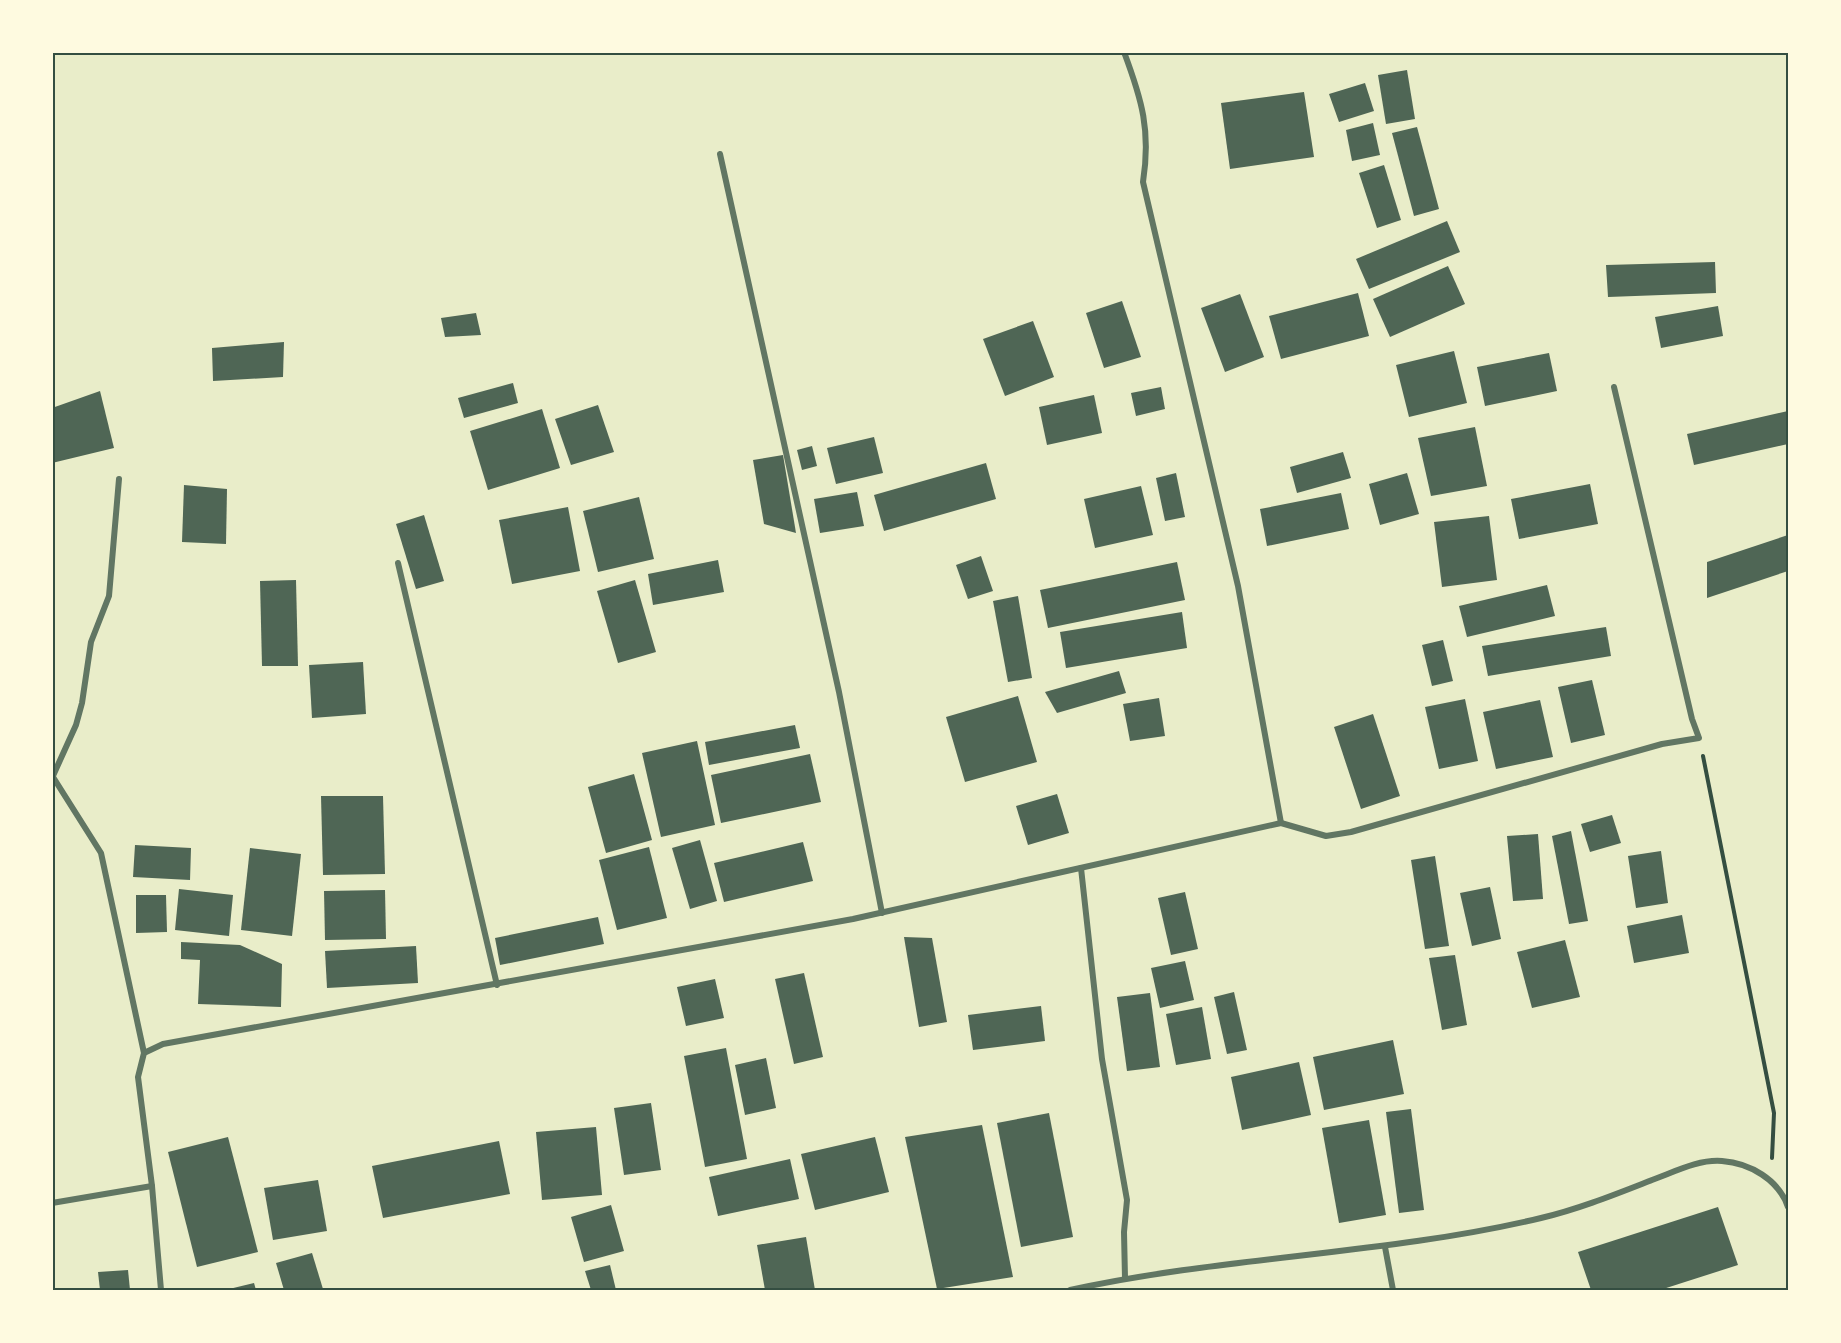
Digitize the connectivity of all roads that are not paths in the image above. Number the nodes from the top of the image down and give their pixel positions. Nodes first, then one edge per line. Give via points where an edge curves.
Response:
1 (1124, 52) edge
2 (720, 154) dead end
3 (1614, 387) dead end
4 (119, 479) dead end
5 (398, 563) dead end
6 (53, 778) edge
7 (1281, 823) junction
8 (1082, 868) junction
9 (882, 913) junction
10 (497, 985) junction
11 (144, 1053) junction
12 (152, 1186) junction
13 (52, 1203) edge
14 (1788, 1207) edge
15 (1385, 1247) junction
16 (1125, 1278) junction
17 (161, 1290) edge
18 (1070, 1290) edge
19 (1393, 1290) edge

1 - 7 street via 1148,139 1143,182 1238,586
2 - 9 street via 839,692
3 - 7 street via 1699,738 1662,744 1351,832 1326,836
4 - 6 street via 109,596 88,651 76,725
5 - 10 street
6 - 11 street via 101,853
7 - 8 street
8 - 9 street
8 - 16 street via 1102,1059 1127,1200
9 - 10 street
10 - 11 street via 163,1044
11 - 12 street via 138,1077
12 - 13 street
12 - 17 street
14 - 15 street via 1785,1196 1771,1180 1744,1164 1721,1161 1692,1165 1542,1218
15 - 16 street
15 - 19 street
16 - 18 street

